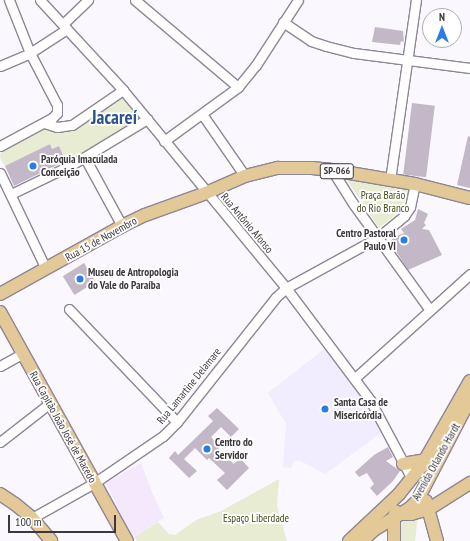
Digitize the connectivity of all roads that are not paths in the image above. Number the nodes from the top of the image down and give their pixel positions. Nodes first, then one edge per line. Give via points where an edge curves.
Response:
1 (9, 0) edge
2 (40, 0) edge
3 (88, 0) edge
4 (135, 0) edge
5 (298, 0) edge
6 (416, 0) edge
7 (283, 22) junction
8 (65, 26) junction
9 (30, 53) junction
10 (407, 60) junction
11 (0, 66) edge
12 (470, 68) edge
13 (238, 87) junction
14 (123, 90) junction
15 (202, 114) junction
16 (147, 119) junction
17 (44, 123) junction
18 (164, 141) junction
19 (0, 146) edge
20 (86, 158) junction
21 (332, 170) junction
22 (0, 173) edge
23 (245, 176) junction
24 (390, 180) junction
25 (3, 184) edge
26 (415, 184) junction
27 (206, 193) junction
28 (11, 194) junction
29 (470, 198) edge
30 (122, 226) junction
31 (377, 238) junction
32 (46, 269) junction
33 (470, 274) edge
34 (286, 288) junction
35 (0, 294) edge
36 (69, 310) dead end
37 (430, 310) junction
38 (0, 312) edge
39 (23, 353) junction
40 (0, 366) edge
41 (355, 378) junction
42 (470, 381) edge
43 (470, 399) edge
44 (50, 403) junction
45 (177, 422) junction
46 (0, 442) edge
47 (425, 460) junction
48 (403, 464) junction
49 (412, 479) junction
50 (470, 483) edge
51 (94, 484) junction
52 (423, 491) junction
53 (0, 494) edge
54 (399, 494) junction
55 (429, 509) junction
56 (397, 516) junction
57 (32, 518) junction
58 (51, 541) edge
59 (128, 541) edge
60 (349, 541) edge
61 (362, 541) edge
62 (394, 541) edge
63 (436, 541) edge

1 - 9 street
2 - 8 street, Rua Antônio Afonso
3 - 8 street
4 - 13 street
5 - 7 street
6 - 10 street
7 - 10 street via 311,41 326,46
7 - 13 street via 256,65
8 - 9 street
8 - 14 street, Rua Antônio Afonso
9 - 11 street
9 - 17 street via 57,105 57,113
10 - 12 street
10 - 24 street
13 - 15 street
14 - 16 street, Rua Antônio Afonso
14 - 17 street via 72,125 57,127
15 - 18 street
15 - 23 street
16 - 18 street, Rua Antônio Afonso
16 - 20 street
17 - 19 street
18 - 27 street, Rua Antônio Afonso
20 - 28 street
20 - 30 street
21 - 23 main road, SP-066 via 278,168
21 - 24 main road, SP-066
21 - 31 street
22 - 25 street
23 - 27 main road, SP-066
24 - 26 main road, SP-066
25 - 28 street
26 - 29 main road, SP-066
26 - 31 street via 410,206 404,216
27 - 30 main road, Rua 15 de Novembro / SP-066
27 - 34 street, Rua Antônio Afonso
28 - 32 street
30 - 32 main road, Rua 15 de Novembro / SP-066
31 - 34 street, Rua Lamartine Delamare
31 - 37 street
32 - 35 main road, Rua 15 de Novembro / SP-066
33 - 37 street
34 - 41 street, Rua Antônio Afonso
34 - 45 street, Rua Lamartine Delamare via 266,307
36 - 45 street
37 - 41 street
38 - 39 main road, Rua Capitão João José de Macedo
39 - 40 street
39 - 44 main road, Rua Capitão João José de Macedo
41 - 48 street, Rua Antônio Afonso via 370,400
42 - 47 main road, Avenida Orlando Hardt
43 - 52 main road, Avenida Orlando Hardt
44 - 46 street
44 - 51 main road, Rua Capitão João José de Macedo
45 - 51 street, Rua Lamartine Delamare via 164,436
47 - 48 main road
47 - 49 main road, Avenida Orlando Hardt
48 - 49 street, Rua Antônio Afonso
49 - 52 main road
49 - 54 main road, Avenida Orlando Hardt
50 - 55 main road
51 - 57 street, Rua Lamartine Delamare
51 - 59 main road, Rua Capitão João José de Macedo
52 - 55 main road
52 - 56 main road, Avenida Orlando Hardt via 417,501
53 - 57 main road
54 - 56 main road
54 - 60 main road, Avenida Orlando Hardt
55 - 56 main road
55 - 63 main road
56 - 61 main road, Avenida Orlando Hardt
56 - 62 main road
57 - 58 main road

